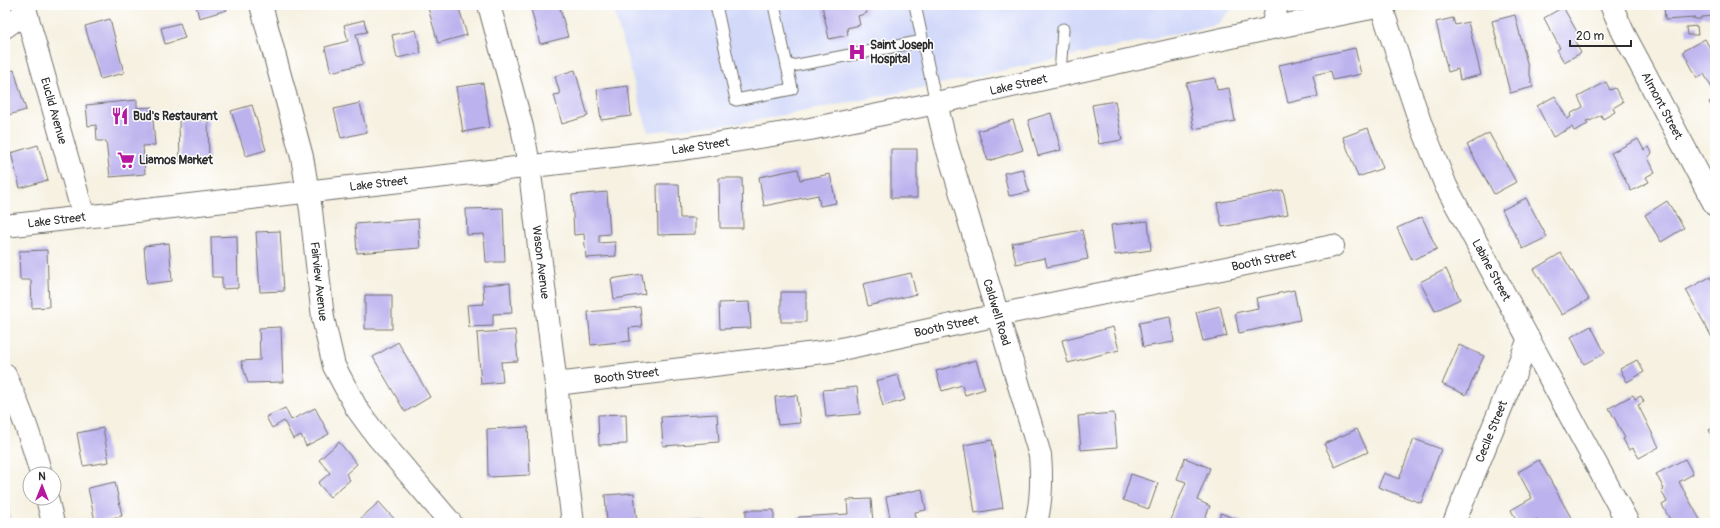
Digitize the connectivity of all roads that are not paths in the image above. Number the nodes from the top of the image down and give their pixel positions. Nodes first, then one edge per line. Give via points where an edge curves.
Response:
1 (261, 5) edge
2 (489, 5) edge
3 (716, 5) edge
4 (774, 5) edge
5 (915, 5) edge
6 (1277, 5) edge
7 (1611, 5) edge
8 (1383, 6) edge
9 (25, 9) edge
10 (5, 27) edge
11 (1272, 28) junction
12 (1063, 29) dead end
13 (923, 40) junction
14 (787, 67) junction
15 (1060, 75) junction
16 (936, 103) junction
17 (529, 166) junction
18 (309, 192) junction
19 (1715, 205) edge
20 (84, 217) junction
21 (5, 226) edge
22 (1333, 246) dead end
23 (998, 315) junction
24 (1529, 339) junction
25 (5, 375) edge
26 (556, 384) junction
27 (39, 466) edge
28 (49, 506) edge
29 (53, 523) edge
30 (451, 523) edge
31 (573, 523) edge
32 (1036, 523) edge
33 (1454, 523) edge
34 (1628, 523) edge

1 - 18 street, Fairview Avenue via 295,128
2 - 17 street, Wason Avenue via 522,127
3 - 14 lane via 736,100 792,90
4 - 14 lane
5 - 13 lane
6 - 11 street
7 - 19 street, Almont Street
8 - 11 street, Lake Street
8 - 24 street, Labine Street via 1420,122 1446,186
9 - 10 street
9 - 20 street, Euclid Avenue
11 - 15 street, Lake Street
12 - 15 lane
13 - 14 lane
13 - 16 lane
15 - 16 street, Lake Street
16 - 17 street, Lake Street via 748,140
16 - 23 street, Caldwell Road
17 - 18 street, Lake Street
17 - 26 street, Wason Avenue
18 - 20 street, Lake Street
18 - 30 street, Fairview Avenue via 323,318 334,366 366,422
20 - 21 street, Lake Street
22 - 23 street, Booth Street
23 - 26 street, Booth Street via 832,351
23 - 32 street, Caldwell Road via 1040,455 1042,485
24 - 33 street, Cecile Street
24 - 34 street, Labine Street
25 - 27 street via 33,442
26 - 31 street, Wason Avenue
28 - 29 street

